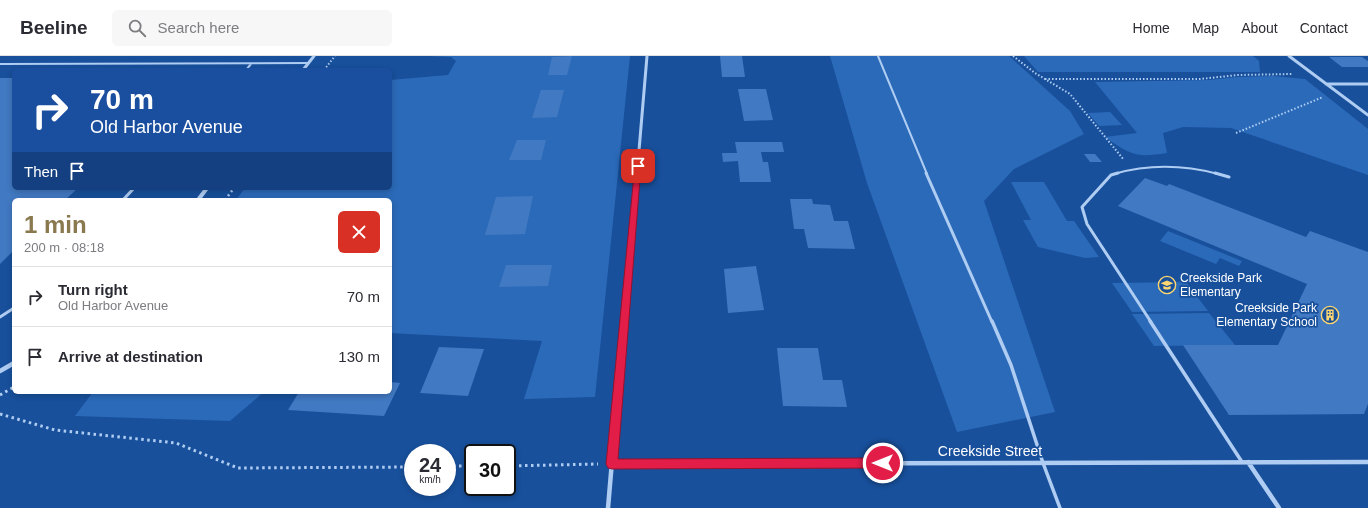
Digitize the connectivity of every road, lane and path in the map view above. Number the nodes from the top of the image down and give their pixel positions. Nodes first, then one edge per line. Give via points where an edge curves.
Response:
1 (314, 56) edge
2 (335, 56) edge
3 (647, 56) edge
4 (878, 56) edge
5 (1013, 56) edge
6 (1289, 56) edge
7 (0, 64) edge
8 (251, 64) junction
9 (308, 64) junction
10 (248, 68) edge
11 (305, 68) edge
12 (326, 68) edge
13 (1298, 74) dead end
14 (1045, 79) junction
15 (1326, 84) junction
16 (1368, 84) edge
17 (1328, 95) dead end
18 (1368, 115) edge
19 (1236, 133) dead end
20 (1132, 169) junction
21 (1229, 177) dead end
22 (132, 190) edge
23 (125, 198) edge
24 (12, 309) edge
25 (0, 317) edge
26 (12, 364) edge
27 (0, 371) edge
28 (12, 388) edge
29 (0, 395) edge
30 (0, 414) edge
31 (1245, 462) junction
32 (1368, 462) edge
33 (1043, 463) junction
34 (612, 464) junction
35 (516, 466) edge
36 (404, 467) edge
37 (608, 508) edge
38 (1060, 508) edge
39 (1279, 508) edge

1 - 9 street
2 - 12 path
3 - 34 street
4 - 33 lane via 910,136 1011,365
5 - 14 path
6 - 15 street
7 - 8 lane
8 - 9 lane
8 - 10 lane
9 - 11 street
13 - 14 path via 1238,75 1200,79
14 - 20 path via 1070,94
15 - 16 street
15 - 18 street
17 - 19 path
20 - 21 lane via 1170,166 1203,170
20 - 31 lane via 1111,175 1082,207 1087,224
22 - 23 lane
24 - 25 lane
26 - 27 street
28 - 29 path
30 - 36 path via 55,430 176,443 238,468
31 - 32 street, Creekside Street
31 - 33 street, Creekside Street
31 - 39 street
33 - 34 street, Creekside Street
33 - 38 lane
34 - 35 path
34 - 37 street

